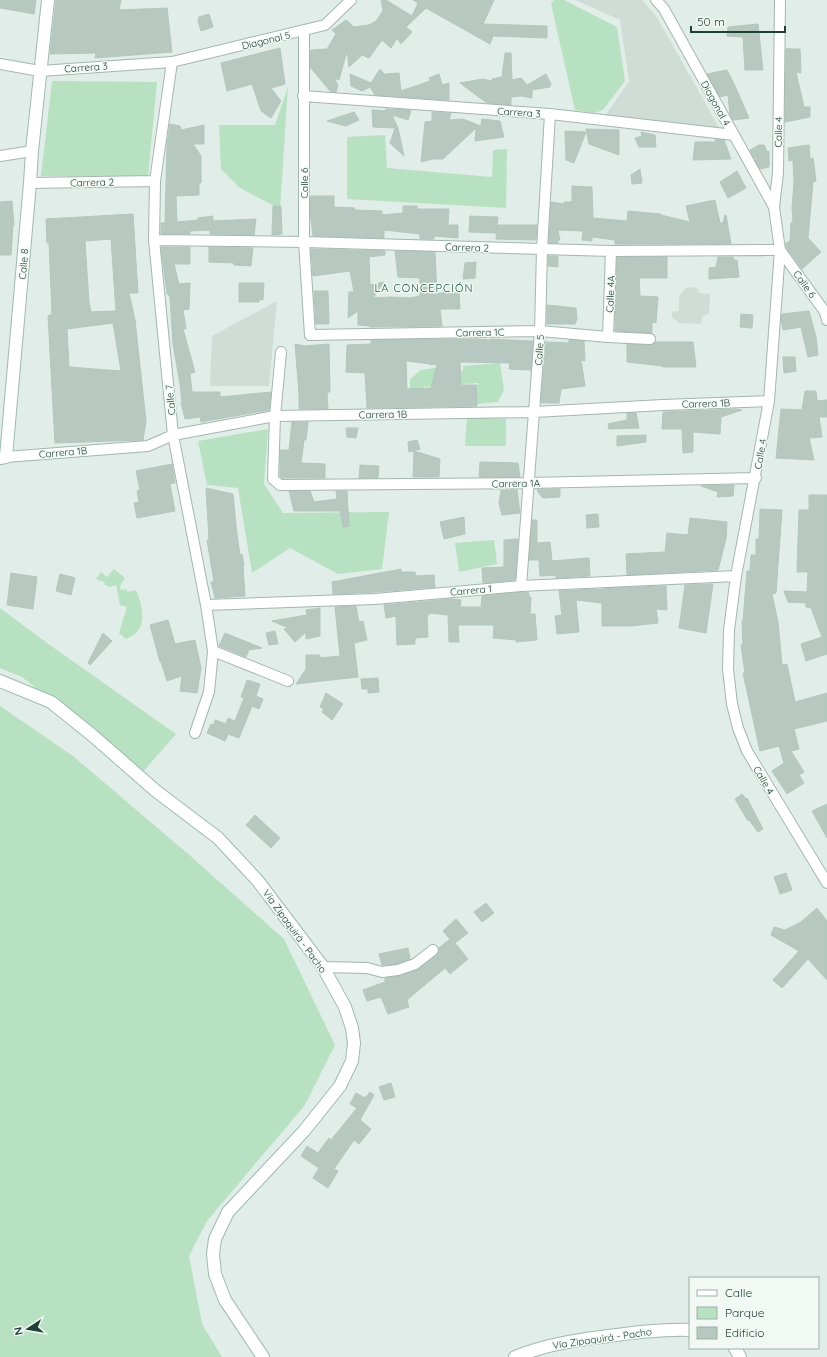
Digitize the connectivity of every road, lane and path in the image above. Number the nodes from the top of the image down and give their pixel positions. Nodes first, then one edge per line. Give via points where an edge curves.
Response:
1 (48, 0) edge
2 (351, 0) edge
3 (656, 0) edge
4 (780, 0) edge
5 (304, 31) junction
6 (172, 62) junction
7 (0, 64) edge
8 (40, 71) junction
9 (303, 96) junction
10 (550, 114) junction
11 (734, 135) junction
12 (32, 151) junction
13 (0, 156) edge
14 (154, 181) junction
15 (30, 183) junction
16 (774, 207) junction
17 (154, 240) junction
18 (304, 242) junction
19 (542, 249) junction
20 (780, 250) junction
21 (611, 251) junction
22 (827, 320) edge
23 (540, 331) junction
24 (310, 335) joint
25 (608, 337) junction
26 (650, 339) dead end
27 (281, 352) dead end
28 (769, 401) junction
29 (534, 412) junction
30 (275, 416) junction
31 (173, 435) junction
32 (3, 458) edge
33 (756, 478) junction
34 (529, 483) junction
35 (736, 576) junction
36 (521, 586) junction
37 (206, 606) junction
38 (213, 651) junction
39 (0, 681) edge
40 (288, 681) dead end
41 (195, 733) dead end
42 (827, 883) edge
43 (433, 950) dead end
44 (322, 967) junction
45 (689, 1330) edge
46 (263, 1357) edge
47 (515, 1357) edge

1 - 8 main road, Calle 8
2 - 5 street, Diagonal 5 via 324,25
3 - 11 street, Diagonal 4 via 664,9
4 - 16 street, Calle 4 via 778,173
5 - 6 street, Diagonal 5
5 - 9 street, Calle 6
6 - 8 street, Carrera 3
6 - 14 street, Calle 7
7 - 8 street, Carrera 3
8 - 12 main road, Calle 8
9 - 10 street, Carrera 3
9 - 18 street, Calle 6
10 - 11 street, Carrera 3
10 - 19 street, Calle 5
11 - 16 street, Diagonal 4
12 - 13 street
12 - 15 main road, Calle 8
14 - 15 street, Carrera 2
14 - 17 street, Calle 7
15 - 32 main road, Calle 8
16 - 20 street, Calle 4
17 - 18 street, Carrera 2
17 - 31 street, Calle 7
18 - 19 street, Carrera 2
18 - 24 street, Calle 6
19 - 21 street, Carrera 2
19 - 23 street, Calle 5
20 - 21 street, Carrera 2
20 - 22 street, Calle 6 via 825,312
20 - 28 street, Calle 4
21 - 25 street, Calle 4A
23 - 24 street, Carrera 1C
23 - 25 street, Carrera 1C
23 - 29 street, Calle 5
25 - 26 street, Carrera 1C
27 - 30 street
28 - 29 street, Carrera 1B
28 - 33 street, Calle 4
29 - 30 street, Carrera 1B
29 - 34 street, Calle 5
30 - 31 street, Carrera 1B
30 - 34 street, Carrera 1A via 273,479 280,485
31 - 32 street, Carrera 1B via 148,446
31 - 37 street, Calle 7
33 - 34 street, Carrera 1A
33 - 35 street, Calle 4
34 - 36 street, Calle 5
35 - 36 street, Carrera 1
35 - 42 street, Calle 4 via 729,630 728,670 738,728 747,751
36 - 37 street, Carrera 1 via 375,599
37 - 38 street, Calle 7
38 - 40 street
38 - 41 street, Calle 7 via 209,692
39 - 44 main road, Vía Zipaquirá - Pacho via 51,702 156,791 218,838 258,881
43 - 44 street via 415,964 398,970 382,972 367,968
44 - 46 main road, Vía Zipaquirá - Pacho via 345,1007 352,1028 352,1061 340,1086 304,1131 228,1212 215,1239 215,1274 225,1300
45 - 47 main road, Vía Zipaquirá - Pacho via 637,1332 560,1343

